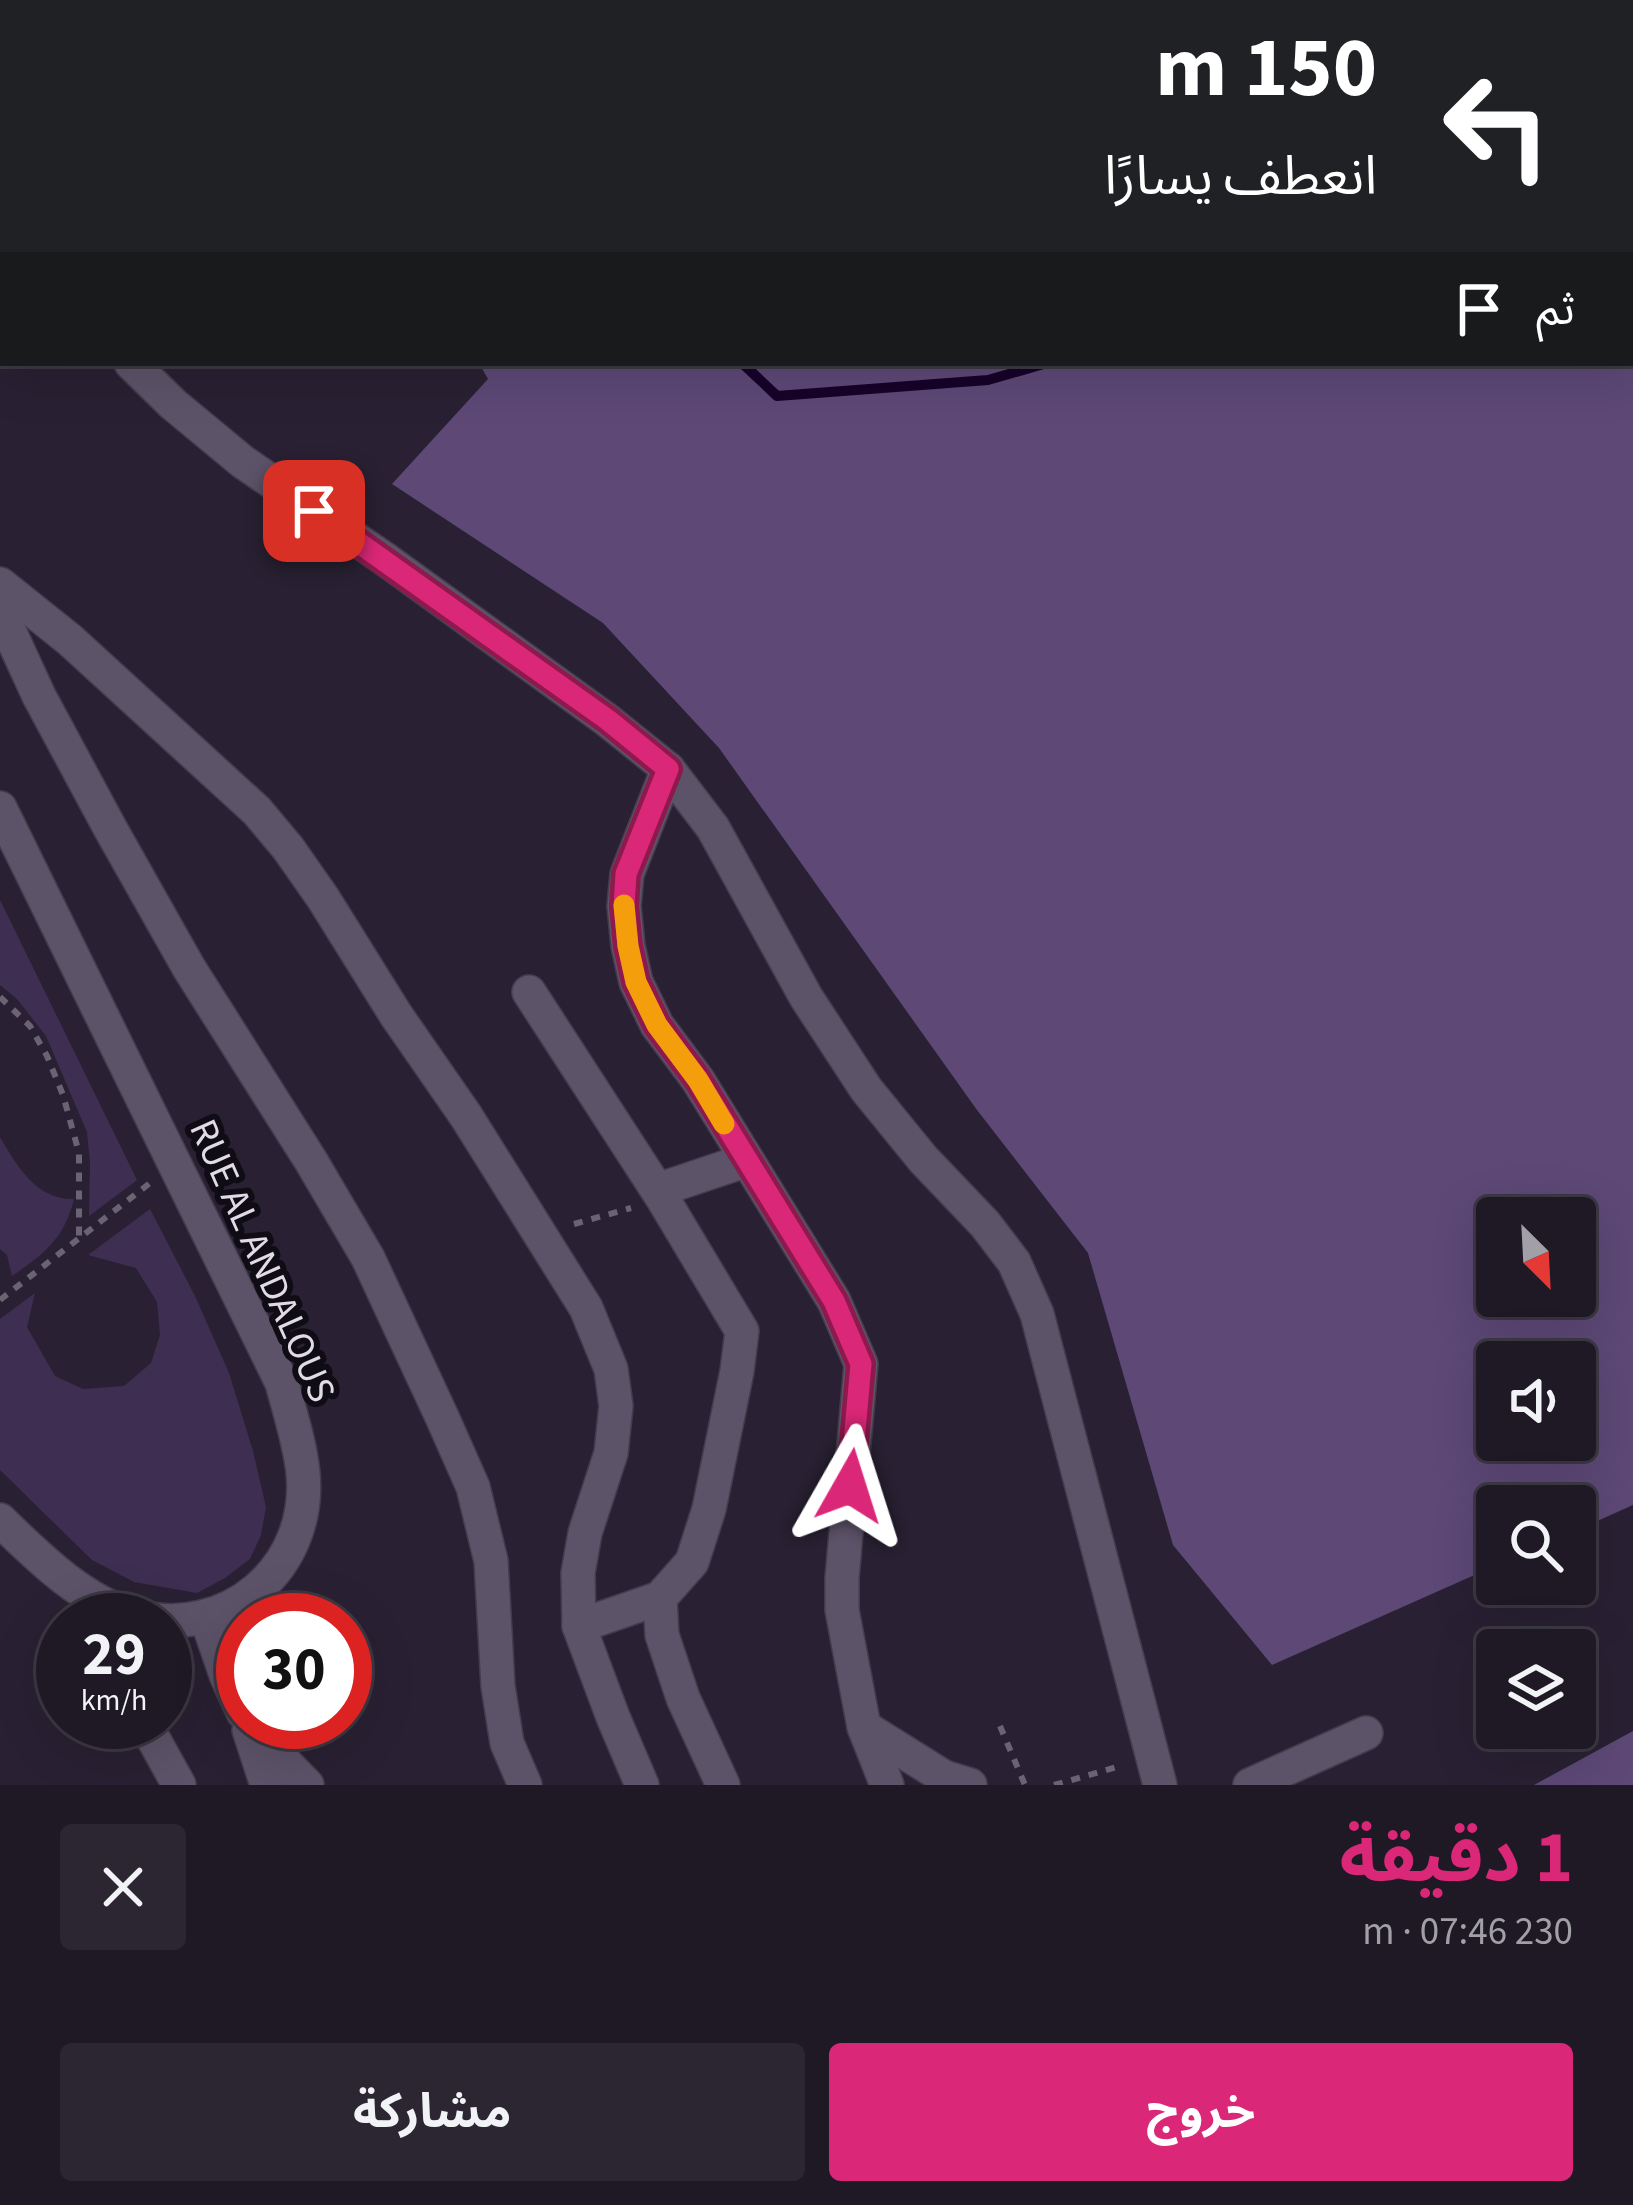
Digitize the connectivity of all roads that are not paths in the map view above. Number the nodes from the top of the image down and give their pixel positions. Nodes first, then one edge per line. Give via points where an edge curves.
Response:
1 (134, 366) edge
2 (0, 584) edge
3 (0, 611) edge
4 (668, 769) junction
5 (0, 808) edge
6 (529, 992) dead end
7 (747, 1160) junction
8 (661, 1194) junction
9 (0, 1520) edge
10 (80, 1593) edge
11 (660, 1598) junction
12 (206, 1617) junction
13 (192, 1618) edge
14 (579, 1626) junction
15 (216, 1646) edge
16 (865, 1727) junction
17 (1366, 1733) dead end
18 (159, 1749) edge
19 (256, 1749) edge
20 (272, 1749) edge
21 (1156, 1771) edge
22 (179, 1785) edge
23 (267, 1785) edge
24 (307, 1785) edge
25 (525, 1785) edge
26 (642, 1785) edge
27 (723, 1785) edge
28 (887, 1785) edge
29 (970, 1785) edge
30 (1250, 1785) edge

1 - 4 street via 243,462
2 - 14 street via 257,811 288,848 586,1308 611,1369 616,1406 578,1573
3 - 25 street via 189,968 368,1258 450,1435 491,1561 498,1686 507,1743
4 - 7 street via 626,874 628,946 657,1025
4 - 21 street via 713,828 866,1089 1014,1262 1037,1314
5 - 12 street, RUE AL ANDALOUS via 282,1383 295,1431 304,1477 288,1555 236,1606
6 - 8 street
7 - 8 street
7 - 16 street via 834,1301 861,1364 842,1610
8 - 11 street via 742,1330 709,1509 692,1562
9 - 10 street, RUE AL ANDALOUS
11 - 14 street
11 - 27 street via 662,1635 683,1698
12 - 13 street, RUE AL ANDALOUS
12 - 15 street
14 - 26 street
16 - 28 street
16 - 29 street
17 - 30 street
18 - 22 street
19 - 23 street
20 - 24 street

